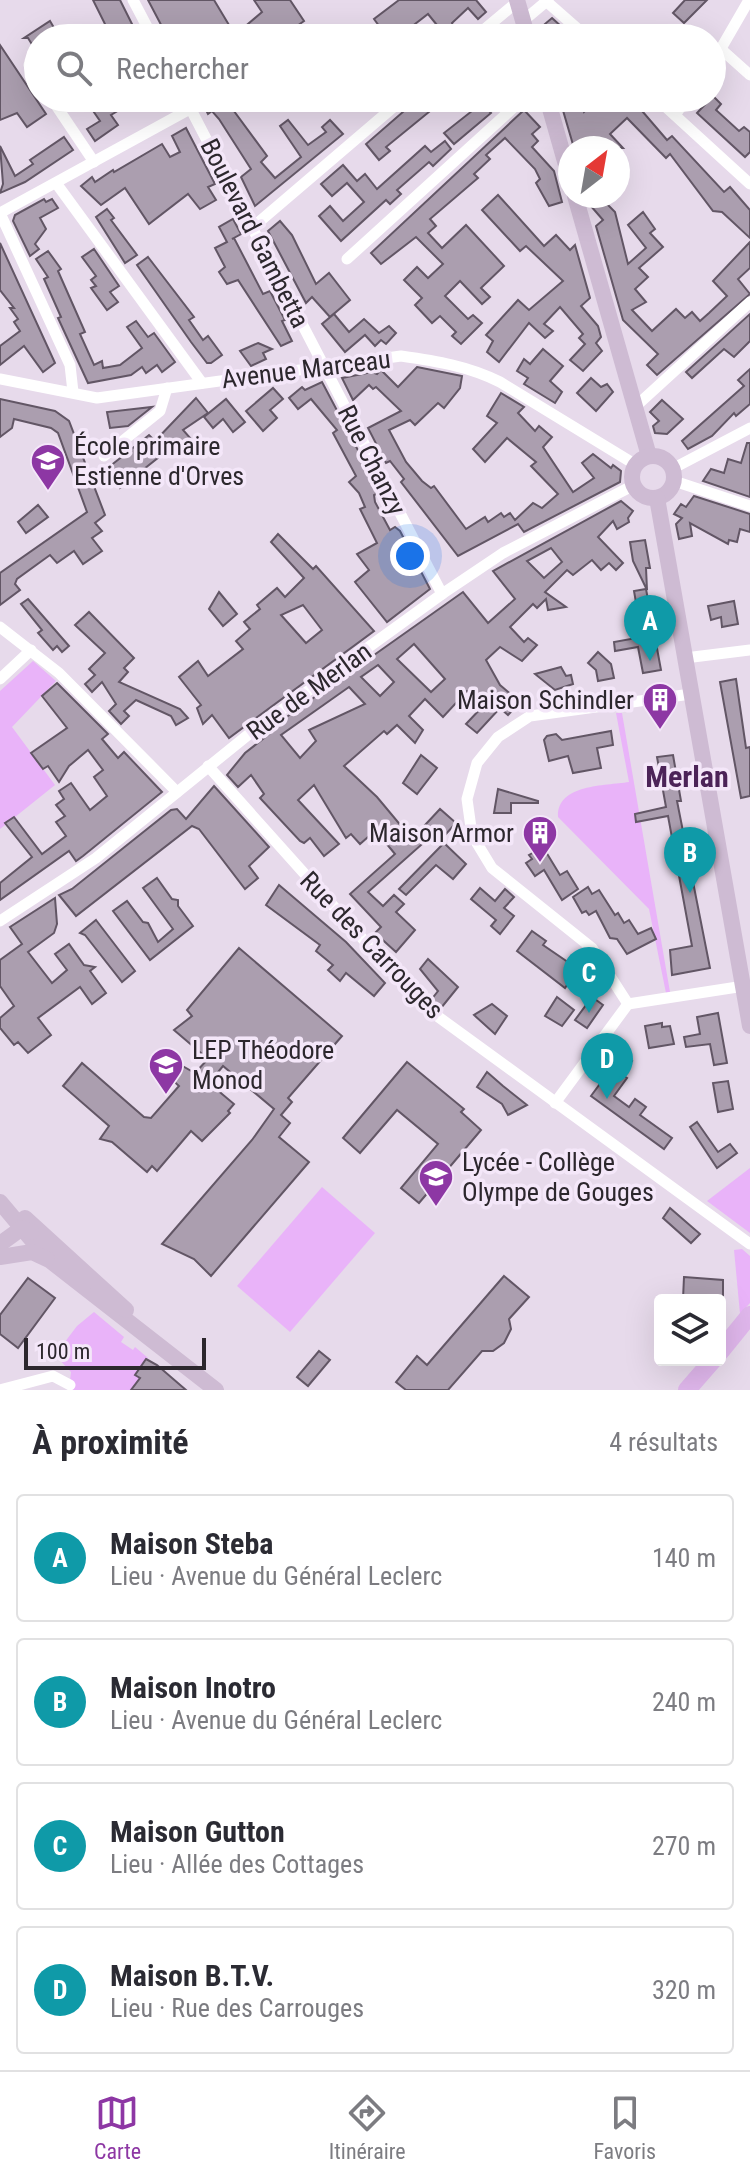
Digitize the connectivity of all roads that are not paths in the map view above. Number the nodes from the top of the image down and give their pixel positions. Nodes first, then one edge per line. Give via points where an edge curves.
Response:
1 (133, 0) edge
2 (749, 0) edge
3 (517, 1) edge
4 (547, 1) edge
5 (523, 21) junction
6 (146, 24) edge
7 (490, 24) edge
8 (524, 24) edge
9 (572, 24) edge
10 (726, 43) edge
11 (726, 54) edge
12 (750, 75) edge
13 (60, 112) edge
14 (174, 112) edge
15 (193, 112) edge
16 (388, 112) edge
17 (509, 112) edge
18 (551, 112) edge
19 (672, 112) edge
20 (677, 112) edge
21 (675, 115) junction
22 (558, 137) edge
23 (94, 162) junction
24 (56, 183) junction
25 (750, 184) edge
26 (578, 208) edge
27 (0, 213) edge
28 (253, 227) junction
29 (347, 259) dead end
30 (750, 302) edge
31 (325, 369) junction
32 (0, 379) edge
33 (202, 383) junction
34 (167, 388) junction
35 (73, 392) junction
36 (635, 407) junction
37 (750, 428) edge
38 (104, 456) dead end
39 (642, 460) junction
40 (673, 475) junction
41 (634, 485) junction
42 (657, 498) junction
43 (750, 506) edge
44 (442, 594) junction
45 (0, 627) edge
46 (31, 650) junction
47 (750, 650) edge
48 (685, 658) junction
49 (0, 679) edge
50 (691, 694) junction
51 (208, 766) junction
52 (177, 792) junction
53 (0, 921) edge
54 (744, 986) junction
55 (628, 1004) junction
56 (750, 1026) edge
57 (555, 1103) junction
58 (0, 1195) edge
59 (0, 1202) edge
60 (20, 1235) edge
61 (750, 1244) edge
62 (0, 1257) edge
63 (750, 1315) edge
64 (742, 1337) edge
65 (161, 1346) junction
66 (708, 1366) edge
67 (70, 1385) dead end
68 (0, 1390) edge
69 (216, 1390) edge
70 (687, 1390) edge

1 - 6 street
2 - 10 street
3 - 5 street
3 - 7 street
4 - 5 street
4 - 9 street
5 - 8 street
11 - 12 street
13 - 23 street
14 - 23 street
15 - 28 street, Boulevard Gambetta
16 - 28 street
17 - 29 street
18 - 22 street
19 - 21 street
20 - 21 street
21 - 25 street
23 - 24 street
24 - 27 street
24 - 33 street
26 - 36 street
27 - 35 street via 70,365
28 - 31 street, Boulevard Gambetta
30 - 36 street
31 - 33 street, Avenue Marceau
31 - 39 street, Avenue Marceau via 401,356 479,371
31 - 44 street, Rue Chanzy
32 - 35 street, Avenue Marceau
33 - 34 street, Avenue Marceau
34 - 35 street, Avenue Marceau via 97,398
34 - 38 street via 160,411
36 - 39 street
37 - 40 street
39 - 40 street via 663,458
39 - 41 street via 632,475
40 - 42 street via 668,492
40 - 43 street
41 - 42 street via 646,497
41 - 44 street, Rue de Merlan via 503,553
42 - 48 street
44 - 51 street, Rue de Merlan
45 - 46 street
46 - 49 street
46 - 52 street
47 - 48 street
48 - 50 street
50 - 54 street
50 - 55 street via 530,716 498,737 477,763 467,799 472,835 492,868 592,948
51 - 52 street, Rue de Merlan
51 - 57 street, Rue des Carrouges via 422,1005
52 - 53 street, Rue de Merlan via 96,858
54 - 55 street
54 - 56 street
55 - 57 street
57 - 61 street, Rue des Carrouges
58 - 60 street
59 - 60 street
60 - 62 street
60 - 65 street
60 - 65 street via 107,1292
63 - 64 main road
65 - 69 street
66 - 70 main road
67 - 68 street via 53,1376

